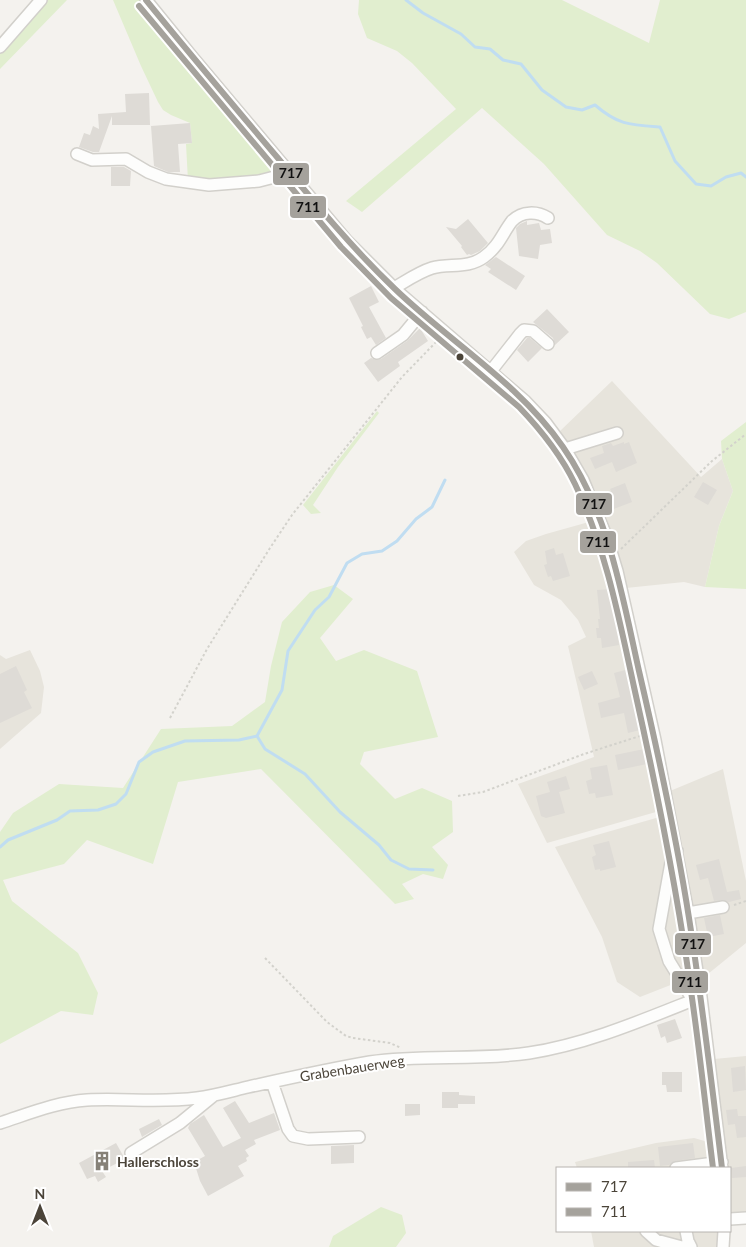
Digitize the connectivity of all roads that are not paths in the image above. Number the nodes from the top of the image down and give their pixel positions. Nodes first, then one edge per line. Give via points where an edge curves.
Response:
1 (41, 0) edge
2 (146, 0) edge
3 (0, 47) edge
4 (77, 154) dead end
5 (290, 173) junction
6 (548, 218) dead end
7 (394, 288) junction
8 (422, 312) junction
9 (548, 344) dead end
10 (377, 353) dead end
11 (491, 371) junction
12 (616, 433) dead end
13 (565, 449) junction
14 (677, 851) junction
15 (723, 907) road end
16 (688, 913) junction
17 (697, 998) junction
18 (272, 1082) junction
19 (215, 1095) junction
20 (0, 1123) edge
21 (359, 1137) dead end
22 (131, 1153) dead end
23 (722, 1165) edge
24 (691, 1167) edge
25 (746, 1218) edge
26 (731, 1219) edge
27 (647, 1232) edge
28 (686, 1232) edge
29 (724, 1232) edge
30 (682, 1247) edge
31 (691, 1247) edge
32 (723, 1247) edge

1 - 3 street
2 - 5 street
4 - 5 street via 92,160 126,159 166,179 209,185 259,181
5 - 7 street via 347,241
6 - 7 street via 534,213 516,218 483,258 470,264 432,268
7 - 8 street
8 - 10 street via 403,335
8 - 11 street
9 - 11 street via 533,331 524,330
11 - 13 street via 536,412
12 - 13 street
13 - 14 street via 588,491 613,557
14 - 16 street
14 - 17 street via 672,857 659,929 669,961
15 - 16 street
16 - 17 street
17 - 18 street, Grabenbauerweg via 591,1038 553,1048 508,1056 372,1062
17 - 23 street
18 - 19 street, Grabenbauerweg
18 - 21 street via 293,1136 308,1139
19 - 20 street, Grabenbauerweg via 173,1100 73,1102
19 - 22 street via 180,1123
23 - 24 street
25 - 26 street
27 - 30 street via 656,1240
28 - 31 street
29 - 32 street

